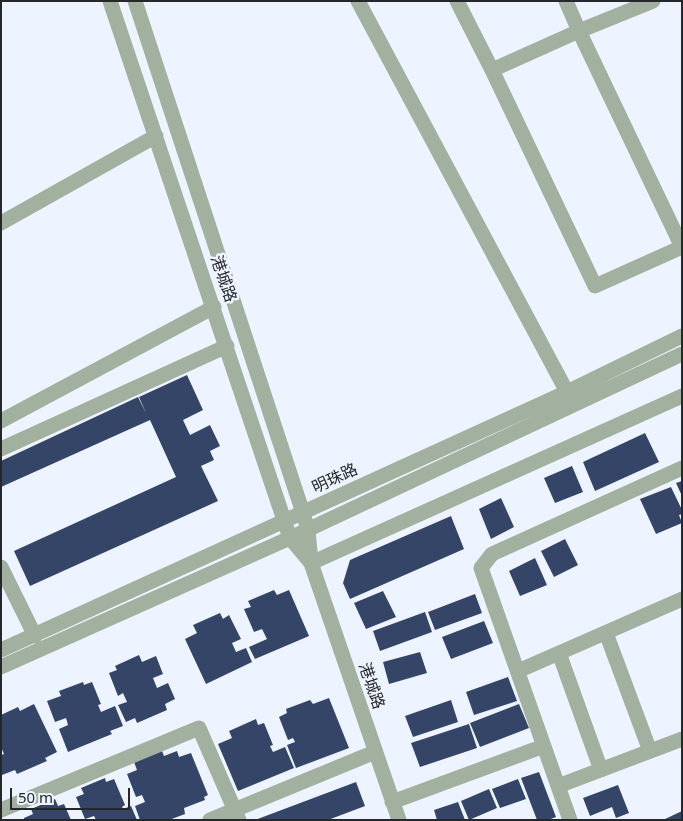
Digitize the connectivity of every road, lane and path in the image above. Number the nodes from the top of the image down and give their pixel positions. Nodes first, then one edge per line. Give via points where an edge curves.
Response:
1 (110, 1) edge
2 (135, 1) edge
3 (358, 1) edge
4 (457, 1) edge
5 (566, 1) edge
6 (653, 1) edge
7 (579, 31) junction
8 (492, 70) junction
9 (156, 136) junction
10 (1, 222) edge
11 (214, 308) junction
12 (682, 336) edge
13 (227, 346) junction
14 (682, 354) edge
15 (567, 392) junction
16 (682, 396) edge
17 (1, 421) edge
18 (1, 450) edge
19 (682, 468) edge
20 (303, 513) junction
21 (285, 522) junction
22 (308, 530) junction
23 (290, 538) junction
24 (311, 563) junction
25 (1, 567) edge
26 (682, 599) edge
27 (606, 633) junction
28 (35, 636) junction
29 (1, 650) edge
30 (559, 653) junction
31 (1, 667) edge
32 (518, 671) junction
33 (682, 740) edge
34 (544, 746) junction
35 (650, 751) junction
36 (375, 752) junction
37 (601, 770) junction
38 (558, 786) junction
39 (392, 802) junction
40 (1, 810) edge
41 (237, 814) edge
42 (210, 820) edge
43 (399, 820) edge
44 (570, 820) edge

1 - 9 street, 港城路
2 - 20 street, 港城路
3 - 15 street
4 - 8 street
5 - 7 street
6 - 7 street
7 - 8 street
7 - 8 street via 682,247 595,286
9 - 10 street
9 - 11 street, 港城路
11 - 13 street, 港城路
11 - 17 street
12 - 15 street, 明珠路
13 - 18 street
13 - 21 street, 港城路
14 - 22 street
15 - 20 street, 明珠路
16 - 24 street
19 - 32 street via 492,554 481,568
20 - 21 street, 明珠路
20 - 22 street, 港城路
21 - 23 street, 港城路
21 - 28 street, 明珠路
22 - 23 street
22 - 24 street, 港城路
23 - 24 street, 港城路
23 - 31 street
24 - 36 street, 港城路
25 - 28 street
26 - 27 street
27 - 30 street
27 - 35 street
28 - 29 street, 明珠路
30 - 32 street
30 - 37 street
32 - 34 street
33 - 35 street
34 - 38 street
34 - 39 street
35 - 37 street
36 - 39 street, 港城路
36 - 41 street
37 - 38 street
38 - 44 street
39 - 43 street, 港城路
40 - 41 street via 199,728
41 - 42 street

